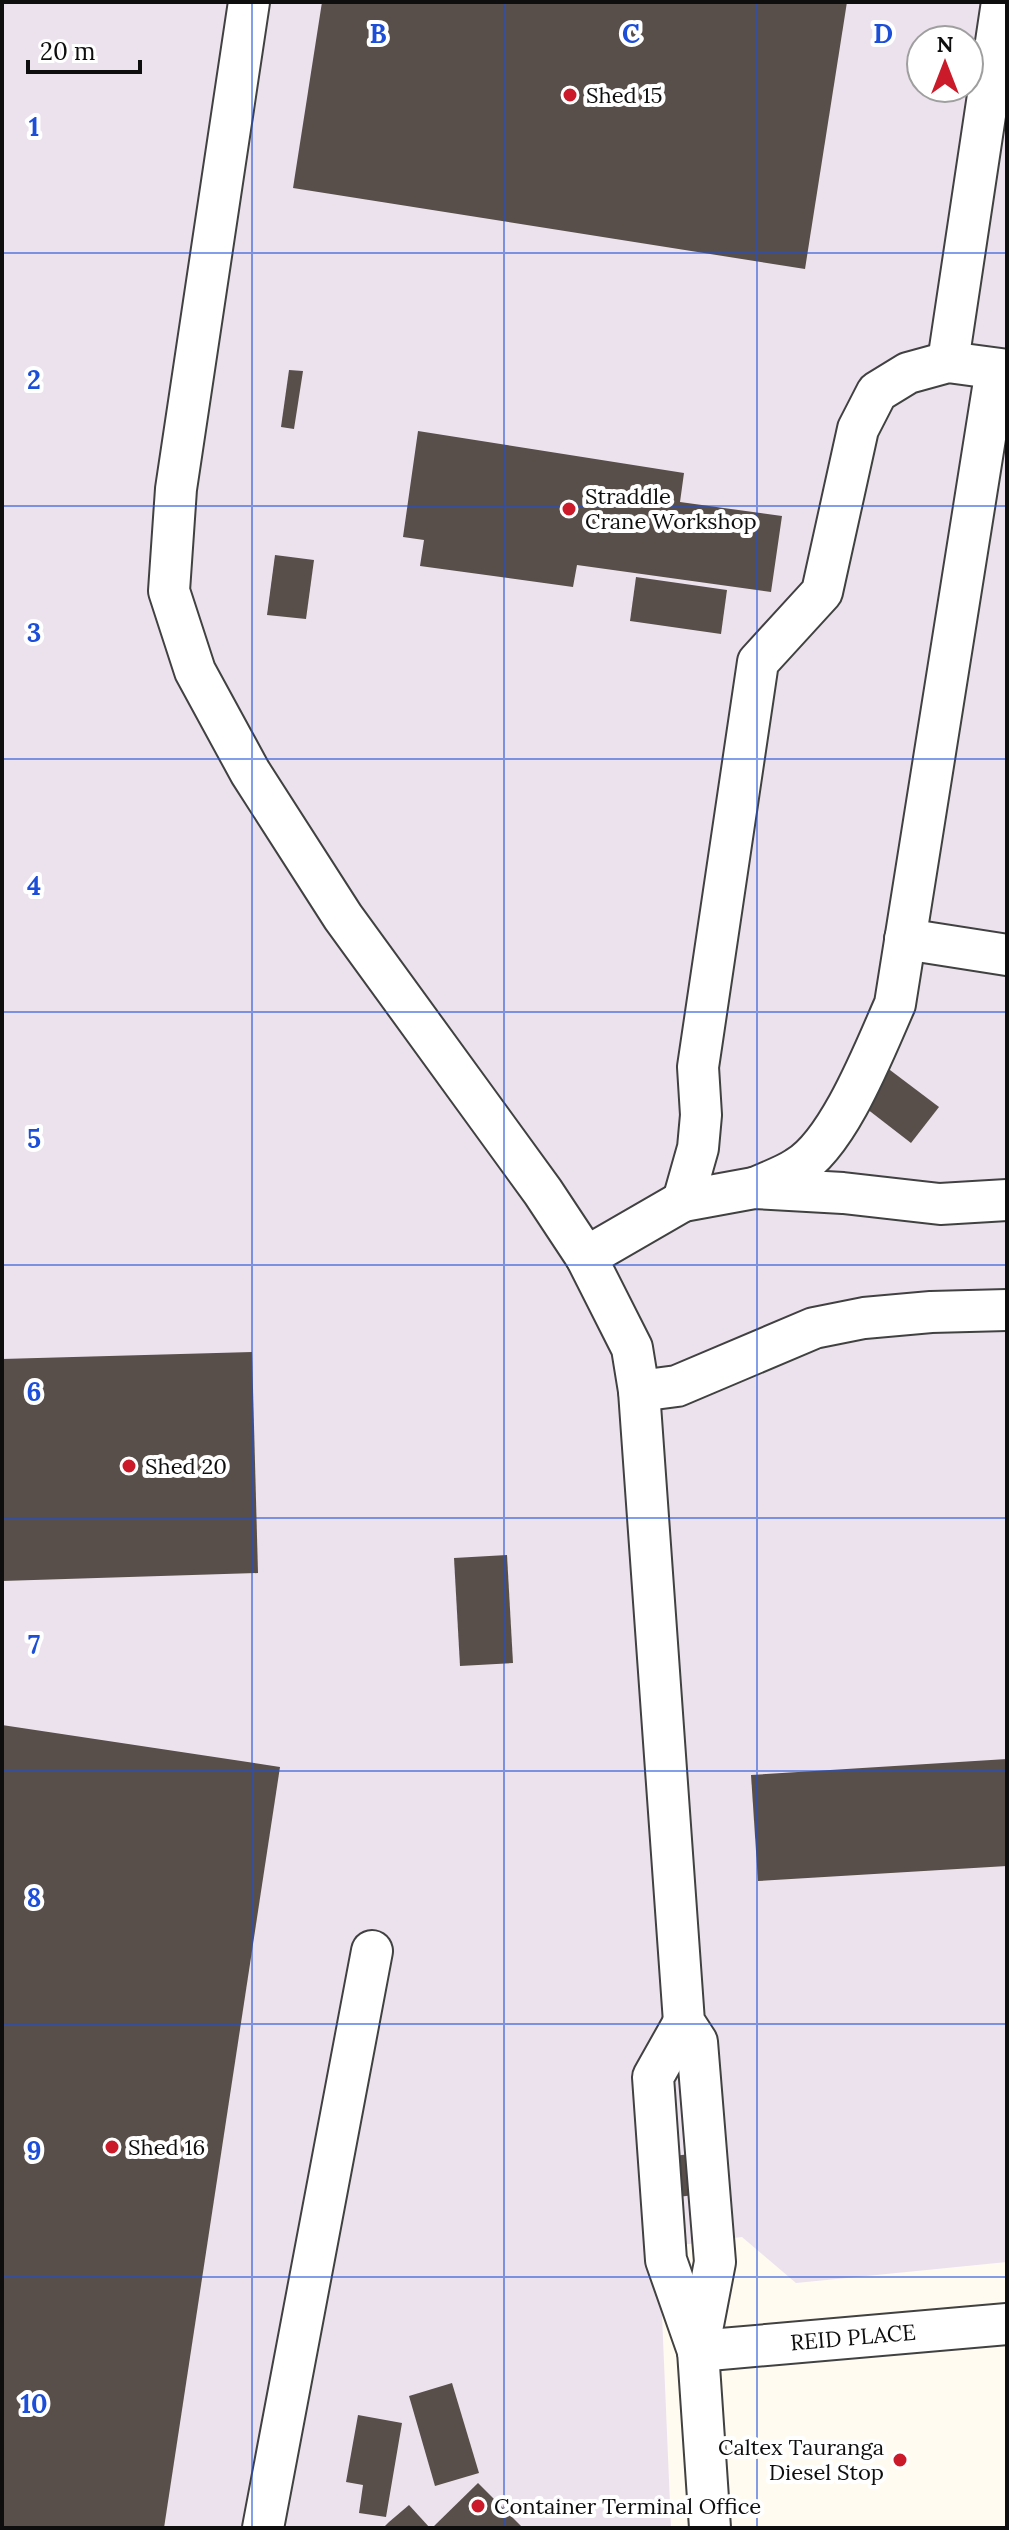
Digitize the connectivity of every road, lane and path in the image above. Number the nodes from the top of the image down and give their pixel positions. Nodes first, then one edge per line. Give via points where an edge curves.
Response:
1 (249, 2) edge
2 (1002, 2) edge
3 (948, 362) junction
4 (1002, 370) edge
5 (905, 939) junction
6 (1007, 955) edge
7 (754, 1188) junction
8 (1007, 1200) edge
9 (683, 1201) junction
10 (586, 1257) junction
11 (1007, 1310) edge
12 (639, 1391) junction
13 (372, 1951) dead end
14 (1007, 2324) edge
15 (698, 2351) junction
16 (263, 2528) edge
17 (710, 2528) edge

1 - 10 street via 176,489 169,591 195,671 250,772 343,917
2 - 3 street
3 - 4 street
3 - 9 street via 908,373 877,392 858,429 822,592 758,662 698,1067 698,1148
4 - 5 street
5 - 6 street
5 - 7 street via 895,1004 829,1136 799,1167
7 - 8 street via 940,1204
7 - 9 street
9 - 10 street
10 - 12 street via 632,1348
11 - 12 street via 864,1318 814,1328 677,1386
12 - 15 street via 684,2022 697,2042 715,2262
13 - 16 street
14 - 15 street, REID PLACE
15 - 17 street

